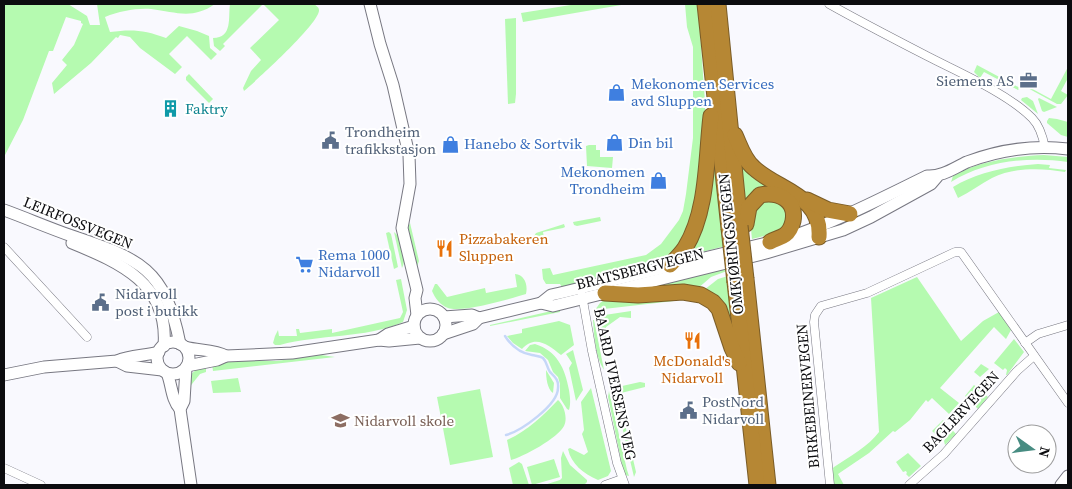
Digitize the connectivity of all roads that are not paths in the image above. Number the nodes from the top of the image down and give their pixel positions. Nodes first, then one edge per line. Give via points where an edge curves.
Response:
1 (370, 4) edge
2 (705, 4) edge
3 (718, 4) edge
4 (829, 4) edge
5 (714, 88) junction
6 (730, 124) junction
7 (1045, 148) junction
8 (1068, 149) edge
9 (936, 177) junction
10 (797, 201) junction
11 (4, 210) edge
12 (850, 214) junction
13 (4, 218) edge
14 (739, 226) junction
15 (817, 231) junction
16 (770, 242) junction
17 (4, 247) edge
18 (670, 265) junction
19 (740, 280) junction
20 (417, 290) junction
21 (582, 293) junction
22 (605, 293) junction
23 (430, 309) junction
24 (444, 317) junction
25 (479, 318) junction
26 (416, 321) junction
27 (1068, 325) edge
28 (443, 334) junction
29 (87, 337) dead end
30 (420, 338) junction
31 (379, 340) junction
32 (1026, 343) junction
33 (182, 346) junction
34 (161, 349) junction
35 (226, 356) junction
36 (1034, 356) junction
37 (118, 361) junction
38 (187, 367) junction
39 (164, 371) junction
40 (4, 375) edge
41 (745, 376) junction
42 (1068, 403) edge
43 (180, 409) junction
44 (4, 468) edge
45 (18, 476) junction
46 (1068, 476) edge
47 (623, 482) edge
48 (17, 485) edge
49 (41, 485) edge
50 (191, 485) edge
51 (605, 485) edge
52 (757, 485) edge
53 (768, 485) edge
54 (830, 485) edge
55 (908, 485) edge
56 (1060, 485) edge

1 - 20 main road via 394,85 408,155 410,184 402,228
2 - 5 highway, OMKJØRINGSVEGEN
3 - 6 highway, OMKJØRINGSVEGEN
4 - 7 street via 1015,104 1036,123 1043,134
5 - 14 highway, OMKJØRINGSVEGEN
5 - 18 highway via 706,174 698,215 685,248
6 - 10 highway via 752,166
6 - 14 highway, OMKJØRINGSVEGEN
7 - 8 main road, BRATSBERGVEGEN
7 - 9 main road, BRATSBERGVEGEN via 988,156
9 - 12 main road, BRATSBERGVEGEN via 927,176
9 - 15 main road, BRATSBERGVEGEN via 932,184 843,230
10 - 12 highway
10 - 14 highway via 777,194 760,195
10 - 15 highway
10 - 16 highway via 791,226 785,235
11 - 33 main road, LEIRFOSSVEGEN via 110,249 137,263 153,277 164,293
12 - 15 main road, BRATSBERGVEGEN
13 - 34 main road, LEIRFOSSVEGEN via 99,254 129,270 157,303 164,325
14 - 19 highway, OMKJØRINGSVEGEN, bridge
14 - 19 highway, OMKJØRINGSVEGEN, bridge via 743,254
15 - 16 main road, BRATSBERGVEGEN
15 - 22 main road, BRATSBERGVEGEN via 766,253
16 - 18 main road, BRATSBERGVEGEN
17 - 29 street
18 - 21 main road, BRATSBERGVEGEN
19 - 41 highway, OMKJØRINGSVEGEN
19 - 53 highway, OMKJØRINGSVEGEN
20 - 23 main road
20 - 26 main road via 414,298
21 - 22 main road, BRATSBERGVEGEN
21 - 25 main road, BRATSBERGVEGEN via 550,295 542,303
21 - 47 street, BAARD IVERSENS VEG via 592,351
22 - 41 highway via 696,293 713,302 723,318
23 - 24 main road
23 - 26 main road via 421,312
24 - 25 main road, BRATSBERGVEGEN via 472,315
24 - 28 main road via 446,329
25 - 28 main road, BRATSBERGVEGEN via 473,324
26 - 30 main road via 415,331
26 - 31 main road
27 - 32 street via 1038,334
28 - 30 main road via 432,341
30 - 31 main road
31 - 35 main road via 292,353
32 - 36 street
32 - 54 street, BIRKEBEINERVEGEN via 961,252 867,293 826,304 817,310 814,322
33 - 34 main road via 171,342
33 - 35 main road via 217,351
33 - 38 main road via 189,357
34 - 37 main road
34 - 39 main road via 158,360
35 - 38 main road
36 - 42 street
36 - 55 street, BAGLERVEGEN via 944,454
37 - 39 main road via 127,366
37 - 40 main road via 44,367
38 - 39 main road via 177,374
38 - 43 main road via 184,401
39 - 43 main road via 171,381 174,403
41 - 52 highway, OMKJØRINGSVEGEN
43 - 50 main road
44 - 45 street
45 - 48 street
45 - 49 street
46 - 56 main road
47 - 51 street

